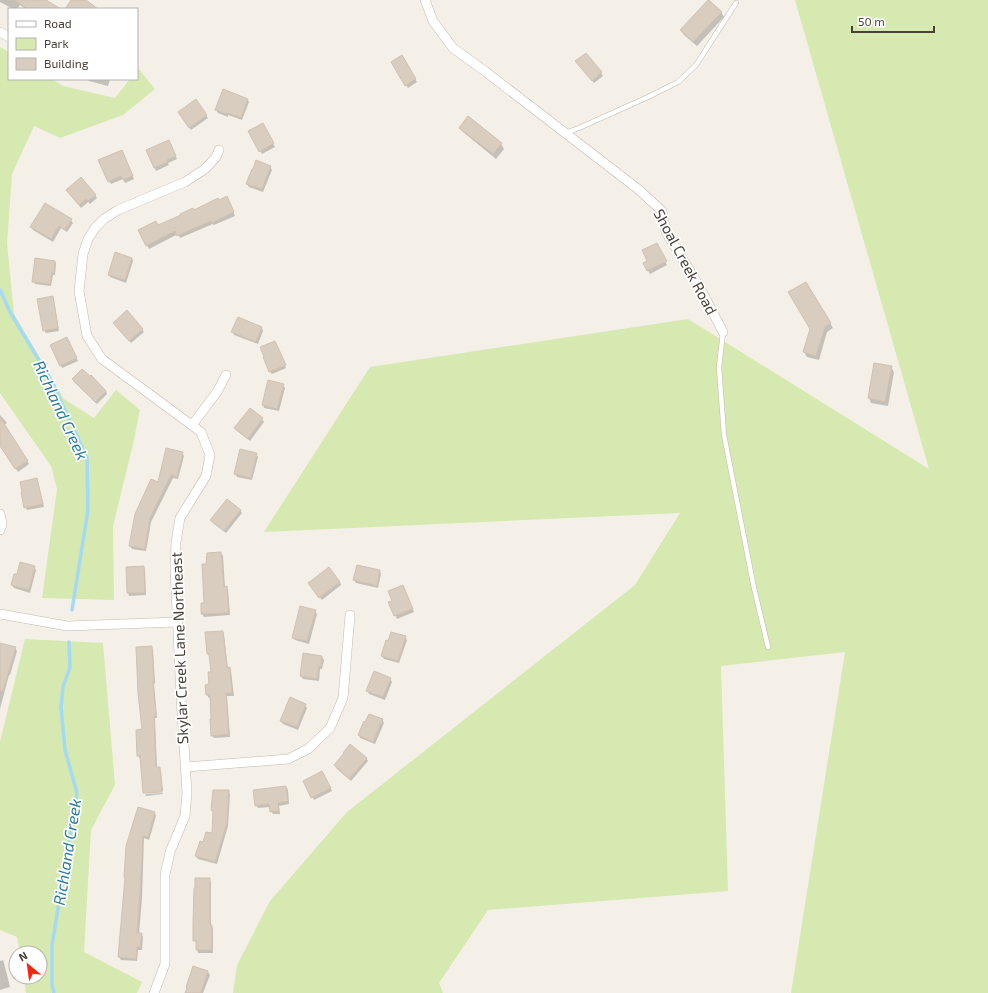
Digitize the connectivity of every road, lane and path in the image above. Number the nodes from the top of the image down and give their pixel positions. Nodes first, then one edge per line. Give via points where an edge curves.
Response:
1 (425, 0) edge
2 (736, 3) dead end
3 (565, 133) junction
4 (219, 150) dead end
5 (723, 332) joint
6 (226, 375) dead end
7 (192, 425) junction
8 (0, 514) edge
9 (0, 530) edge
10 (0, 614) edge
11 (350, 615) dead end
12 (177, 622) junction
13 (768, 647) dead end
14 (186, 767) junction
15 (154, 993) edge

1 - 3 street, Shoal Creek Road via 433,21 453,48
2 - 3 lane via 696,64 678,82
3 - 5 street, Shoal Creek Road via 638,189 662,211 666,232 698,284
4 - 7 street, Skylar Creek Lane Northeast via 205,169 185,182 118,210 95,228 83,254 79,291 87,336 102,359
5 - 13 lane, Shoal Creek Road via 719,367 724,435
6 - 7 street via 217,392
7 - 12 street, Skylar Creek Lane Northeast via 201,432 210,455 206,476 180,518 175,568
8 - 9 street
10 - 12 street via 67,626
11 - 14 street via 343,698 330,728 308,748 288,759
12 - 14 street, Skylar Creek Lane Northeast
14 - 15 street, Skylar Creek Lane Northeast via 185,816 170,852 165,875 165,964

